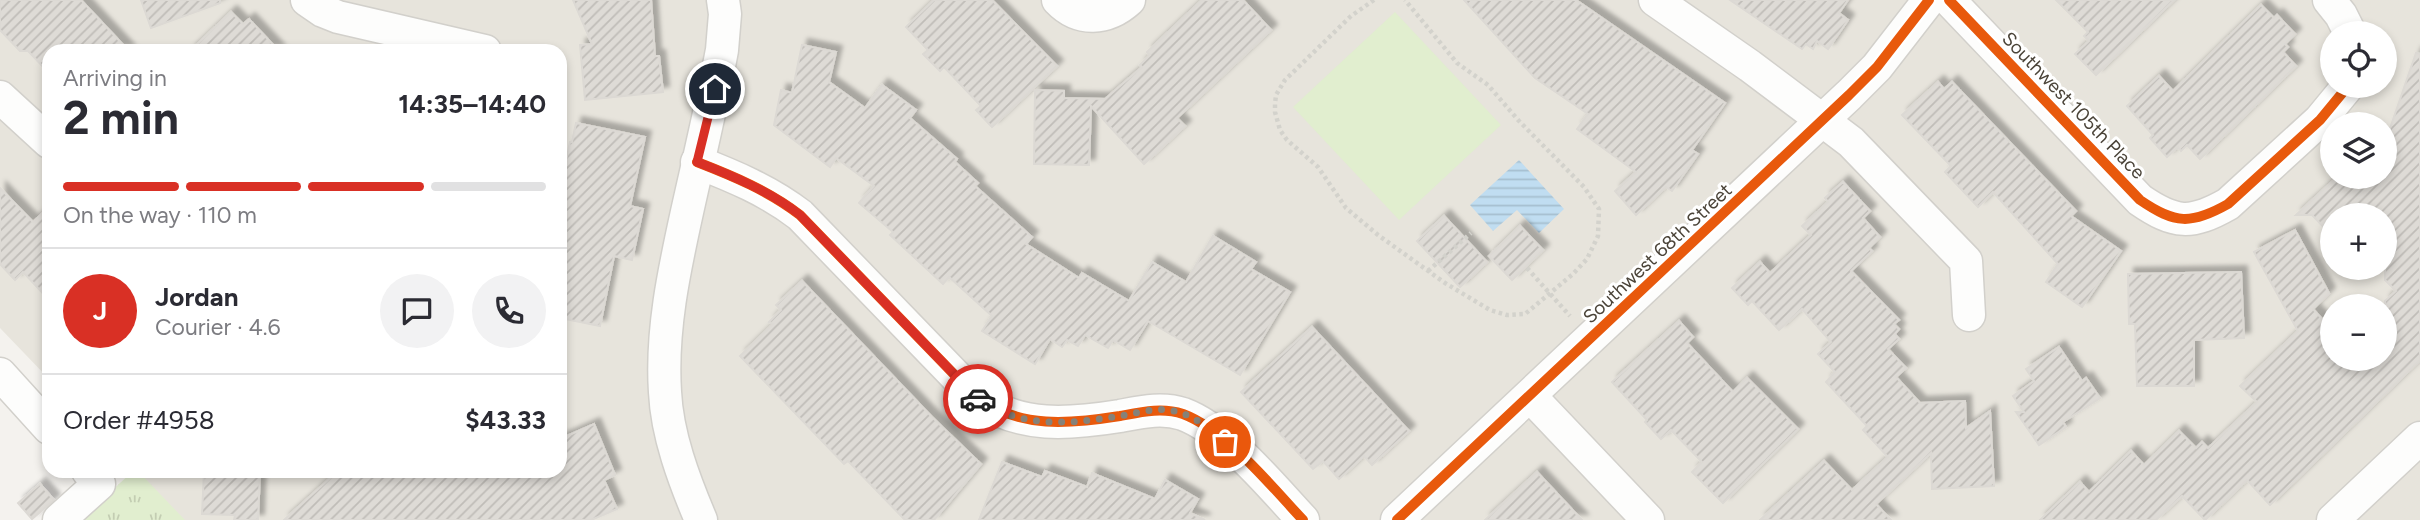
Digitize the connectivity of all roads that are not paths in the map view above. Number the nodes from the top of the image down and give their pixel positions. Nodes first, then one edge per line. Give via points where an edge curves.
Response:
1 (307, 0) edge
2 (723, 0) edge
3 (1058, 0) edge
4 (1129, 0) edge
5 (1655, 0) edge
6 (1930, 0) edge
7 (1950, 0) edge
8 (2329, 0) edge
9 (2344, 21) edge
10 (455, 44) edge
11 (0, 97) edge
12 (2338, 98) edge
13 (1823, 121) junction
14 (42, 136) edge
15 (697, 162) junction
16 (1969, 315) dead end
17 (0, 374) edge
18 (1531, 397) junction
19 (42, 420) edge
20 (2420, 438) edge
21 (94, 478) edge
22 (699, 519) edge
23 (59, 520) edge
24 (1303, 520) edge
25 (1397, 520) edge
26 (1648, 520) edge
27 (2333, 520) edge

1 - 10 street via 338,17
2 - 15 street via 722,50
3 - 4 street via 1074,13 1097,17
5 - 13 street
6 - 13 street, Southwest 68th Street via 1877,67
7 - 12 street, Southwest 105th Place via 2140,200 2169,218 2211,214 2242,194
8 - 9 street
11 - 14 street
13 - 16 street via 1852,142 1966,261
13 - 18 street, Southwest 68th Street
15 - 22 street via 672,275 664,360 670,426
15 - 24 street via 780,200 800,215 987,405 1042,423 1154,410 1184,415 1234,450
17 - 19 street
18 - 25 street, Southwest 68th Street
18 - 26 street
20 - 27 street
21 - 23 street via 99,484

